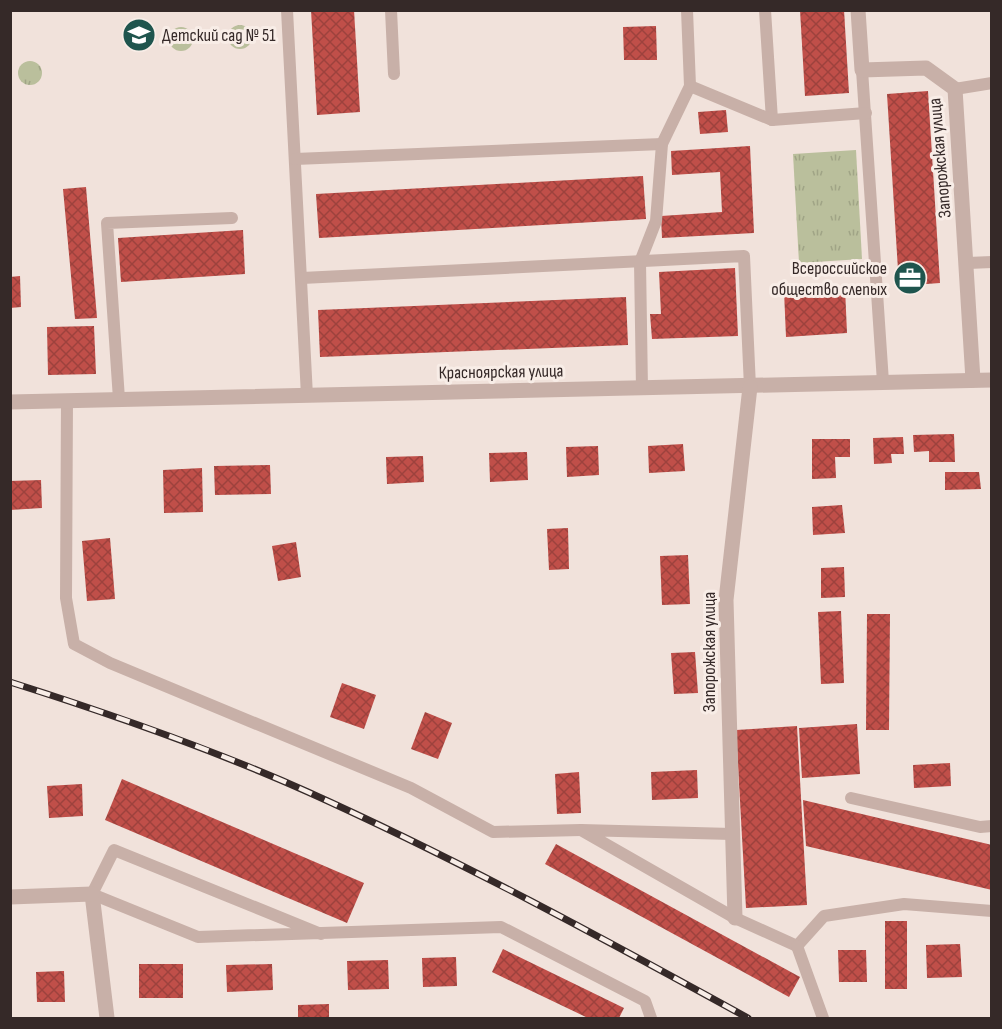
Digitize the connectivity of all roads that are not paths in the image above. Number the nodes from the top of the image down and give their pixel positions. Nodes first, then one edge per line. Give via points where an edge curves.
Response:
1 (287, 10) edge
2 (391, 10) edge
3 (687, 10) edge
4 (765, 10) edge
5 (858, 10) edge
6 (862, 70) junction
7 (393, 74) dead end
8 (992, 83) edge
9 (690, 86) junction
10 (955, 89) junction
11 (866, 113) junction
12 (772, 120) junction
13 (662, 144) junction
14 (296, 159) junction
15 (232, 218) dead end
16 (640, 262) junction
17 (992, 262) edge
18 (968, 263) junction
19 (302, 278) junction
20 (973, 380) junction
21 (992, 380) edge
22 (883, 382) junction
23 (750, 387) junction
24 (642, 389) junction
25 (307, 396) junction
26 (119, 399) junction
27 (67, 400) junction
28 (10, 402) edge
29 (851, 798) dead end
30 (992, 826) edge
31 (581, 830) junction
32 (732, 834) junction
33 (92, 894) junction
34 (10, 897) edge
35 (992, 911) edge
36 (735, 918) junction
37 (321, 934) junction
38 (797, 946) junction
39 (107, 1018) edge
40 (651, 1018) edge
41 (823, 1018) edge

1 - 14 lane
2 - 7 lane
3 - 9 lane
4 - 12 lane
5 - 6 street
6 - 10 street, Запорожская улица via 926,68
6 - 11 lane
8 - 10 lane
9 - 12 lane
9 - 13 lane
10 - 18 street, Запорожская улица
11 - 12 lane
11 - 22 lane
13 - 14 lane
13 - 16 lane via 656,221
14 - 19 lane
15 - 26 lane via 107,223
16 - 19 lane
16 - 23 lane via 744,256
16 - 24 lane
17 - 18 lane
18 - 20 street, Запорожская улица
19 - 25 lane
20 - 21 street, Красноярская улица
20 - 22 street, Красноярская улица
22 - 23 street, Красноярская улица
23 - 24 street, Красноярская улица
23 - 32 street, Запорожская улица via 726,600
24 - 25 street, Красноярская улица
25 - 26 street, Красноярская улица
26 - 27 street, Красноярская улица
27 - 28 street, Красноярская улица
27 - 31 lane via 66,598 74,644 110,663 411,788 493,832
29 - 30 lane via 980,827
31 - 32 lane
31 - 36 lane
32 - 36 street, Запорожская улица
33 - 34 street
33 - 37 lane via 198,937
33 - 37 lane via 114,850
33 - 39 street
35 - 38 lane via 904,904 824,916
36 - 38 lane
37 - 40 lane via 501,927 645,1001
38 - 41 lane

